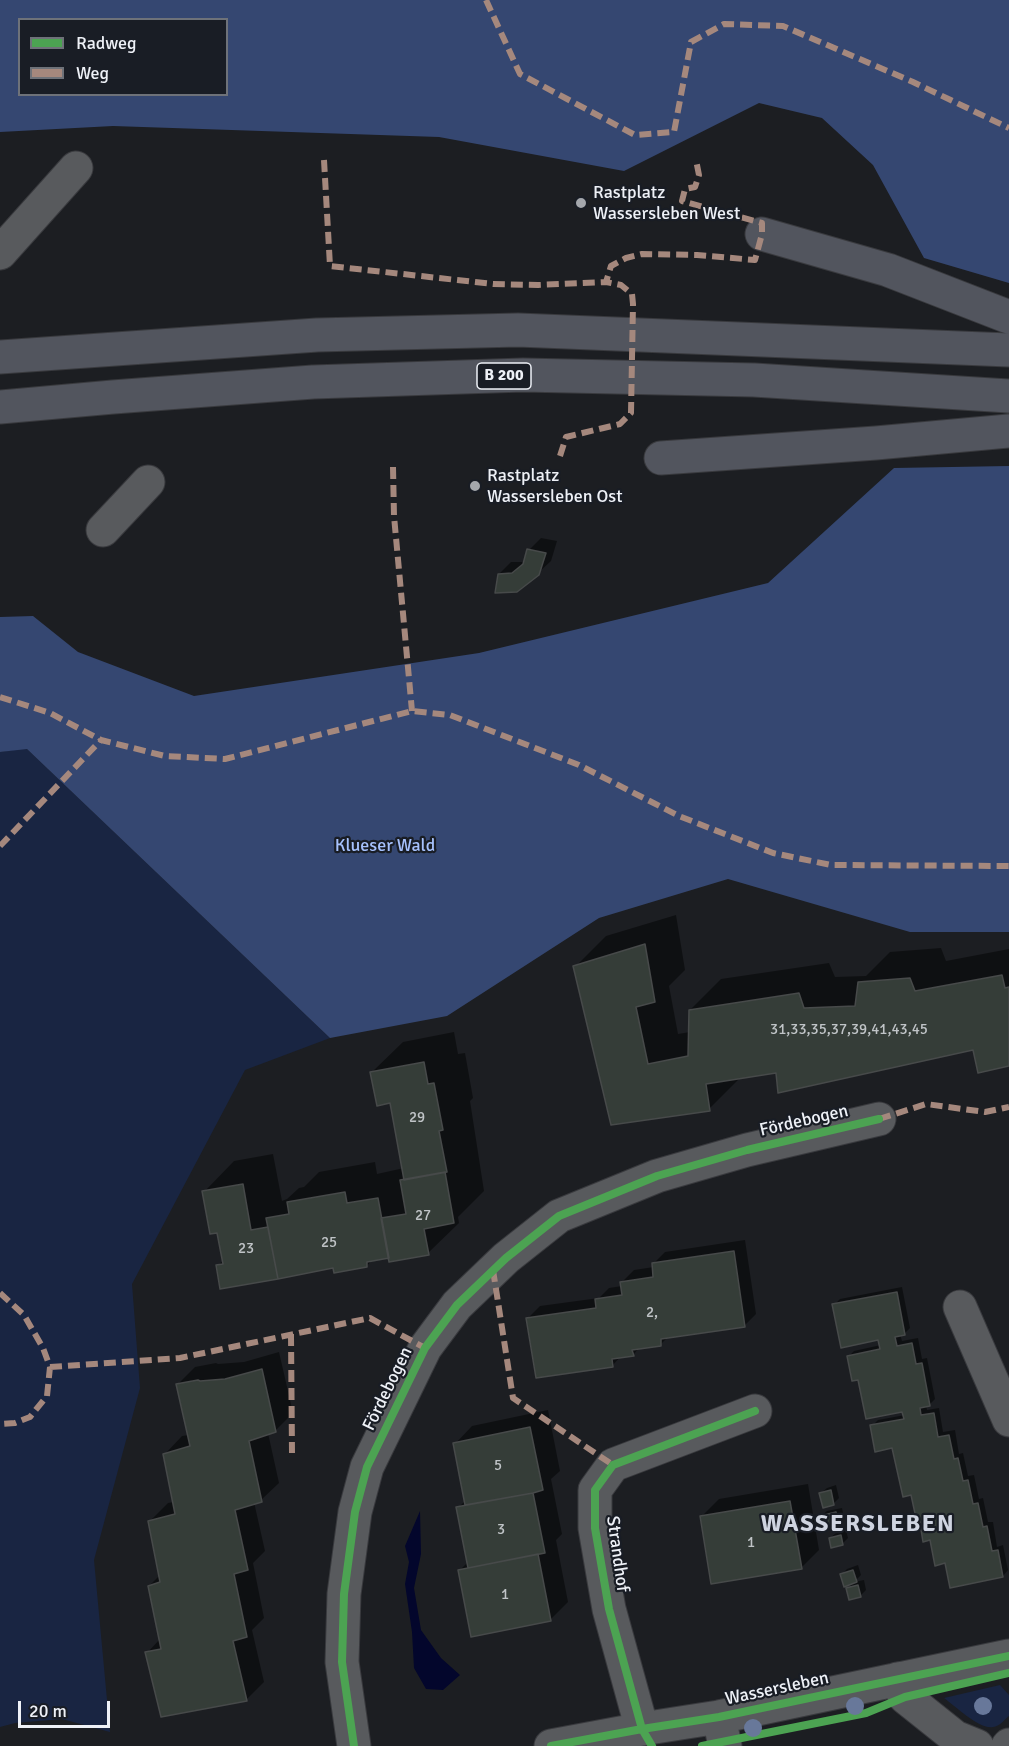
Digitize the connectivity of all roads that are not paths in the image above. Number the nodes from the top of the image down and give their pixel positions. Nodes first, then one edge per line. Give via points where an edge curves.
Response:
1 (76, 168) dead end
2 (762, 234) dead end
3 (0, 253) edge
4 (1009, 317) edge
5 (1009, 350) edge
6 (0, 357) edge
7 (1009, 396) edge
8 (0, 407) edge
9 (1009, 431) edge
10 (661, 458) dead end
11 (148, 482) dead end
12 (103, 530) dead end
13 (879, 1119) dead end
14 (960, 1307) dead end
15 (755, 1411) dead end
16 (1009, 1420) edge
17 (1009, 1656) edge
18 (897, 1679) junction
19 (642, 1729) junction
20 (722, 1732) edge
21 (354, 1746) edge
22 (551, 1746) edge
23 (977, 1746) edge

1 - 3 street
2 - 4 highway via 888,270
5 - 6 highway via 518,330 316,335
7 - 8 highway, B 200 via 754,380 523,375 313,382
9 - 10 highway
11 - 12 street
13 - 21 street, Fördebogen via 657,1176 559,1216 506,1258 457,1305 420,1358 367,1467 355,1512 344,1594 342,1662
14 - 16 street
15 - 19 street, Strandhof via 614,1466 595,1490 596,1527 609,1609
17 - 18 street, Wassersleben
18 - 20 street, Wassersleben
18 - 23 street via 905,1697 955,1737
19 - 20 street, Wassersleben
19 - 22 street, Wassersleben

